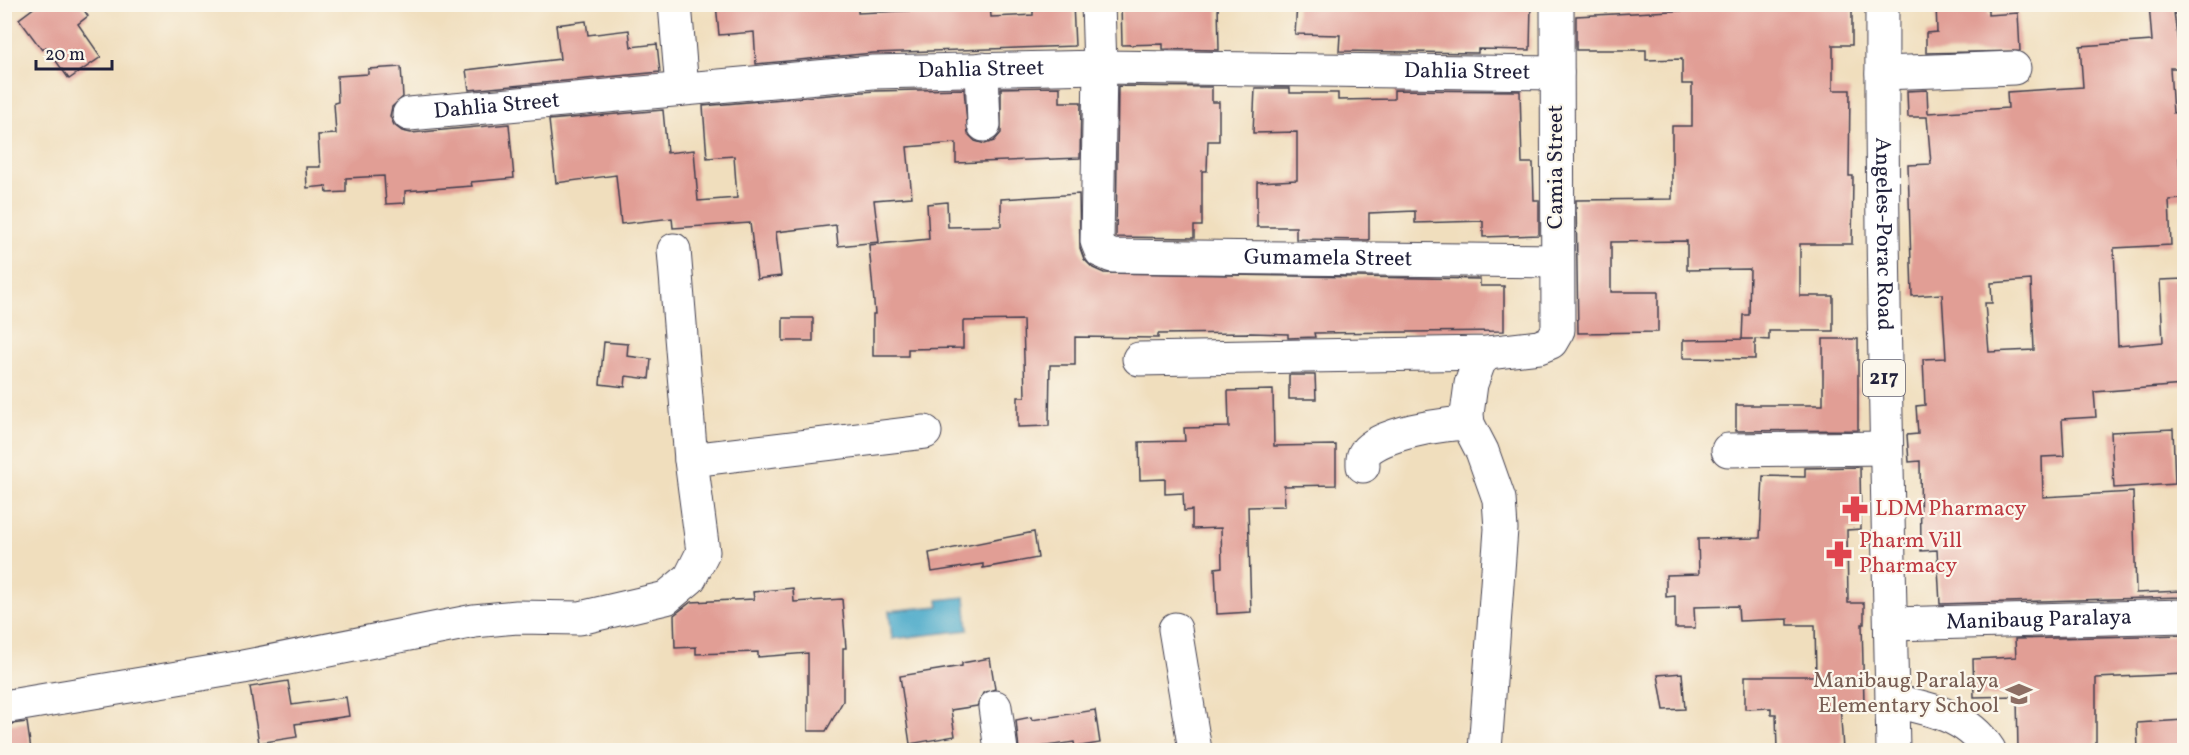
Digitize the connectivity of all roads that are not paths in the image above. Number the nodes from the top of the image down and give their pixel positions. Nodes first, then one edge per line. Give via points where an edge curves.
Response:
1 (675, 4) edge
2 (1098, 4) edge
3 (1557, 4) edge
4 (1882, 4) edge
5 (1100, 67) junction
6 (2014, 68) dead end
7 (982, 69) junction
8 (1557, 73) junction
9 (1882, 73) junction
10 (682, 89) junction
11 (409, 114) dead end
12 (984, 126) dead end
13 (674, 250) dead end
14 (1556, 261) junction
15 (1488, 353) junction
16 (1139, 359) dead end
17 (1468, 424) junction
18 (925, 432) dead end
19 (1885, 448) junction
20 (1728, 450) dead end
21 (692, 460) junction
22 (1363, 466) dead end
23 (2184, 616) edge
24 (1892, 624) junction
25 (1175, 629) dead end
26 (1892, 701) junction
27 (4, 707) edge
28 (995, 707) dead end
29 (1002, 750) edge
30 (1195, 750) edge
31 (1485, 750) edge
32 (1893, 750) edge
33 (1989, 750) edge

1 - 10 street
2 - 5 street
3 - 8 street, Camia Street
4 - 9 street, Angeles-Porac Road / 217
5 - 7 street, Dahlia Street
5 - 8 street, Dahlia Street
5 - 14 street, Gumamela Street via 1097,241 1101,251 1112,256
6 - 9 street
7 - 10 street, Dahlia Street via 873,72
7 - 12 street
8 - 14 street, Camia Street
9 - 19 street, Angeles-Porac Road / 217
10 - 11 street, Dahlia Street
13 - 21 street
14 - 15 street, Camia Street via 1558,330 1551,342
15 - 16 street
15 - 17 street via 1479,362 1471,384
17 - 22 street via 1446,425 1385,440 1366,451
17 - 31 street via 1499,499 1501,530
18 - 21 street
19 - 20 street
19 - 24 street, Angeles-Porac Road / 217
21 - 27 street via 703,552 690,578 666,597 580,618 474,621 264,663
23 - 24 street, Manibaug Paralaya
24 - 26 street, Angeles-Porac Road / 217
25 - 30 street
26 - 32 street, Angeles-Porac Road / 217
26 - 33 street via 1963,722
28 - 29 street

